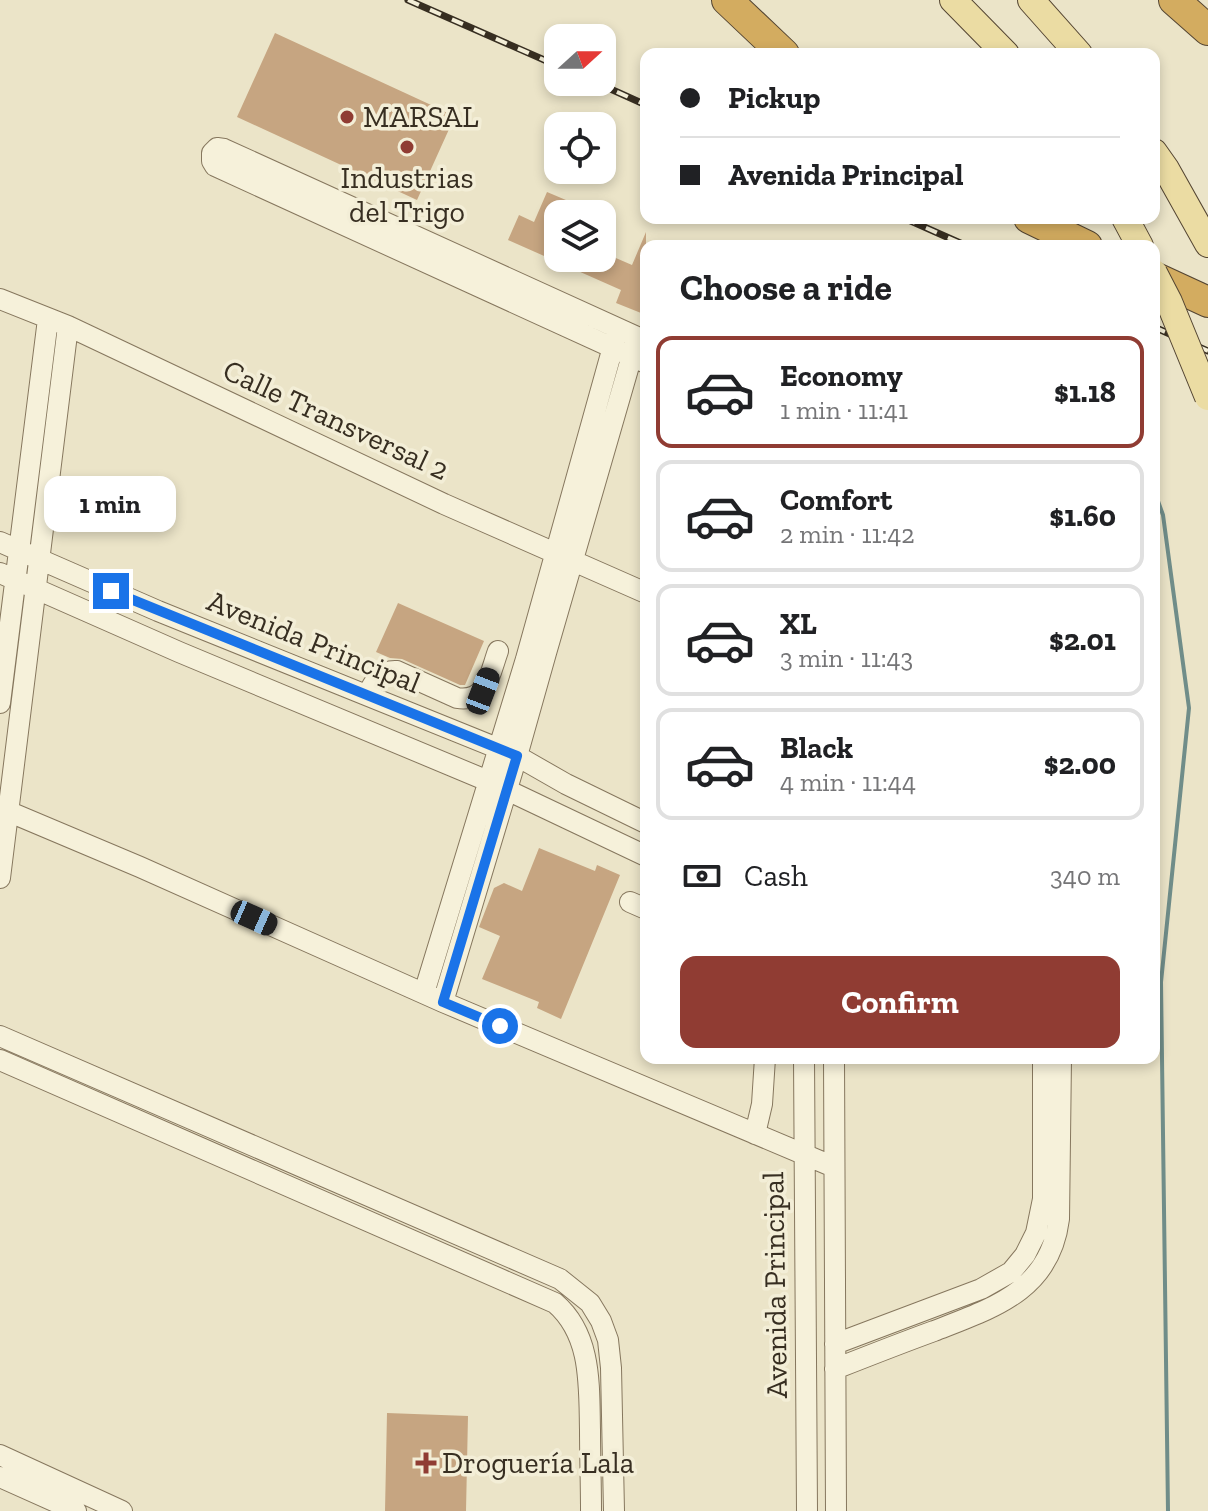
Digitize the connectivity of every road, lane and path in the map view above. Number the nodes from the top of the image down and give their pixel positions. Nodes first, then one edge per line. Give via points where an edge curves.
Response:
1 (727, 0) edge
2 (953, 0) edge
3 (1031, 0) edge
4 (1174, 0) edge
5 (1208, 30) edge
6 (778, 48) edge
7 (1000, 48) edge
8 (1074, 48) edge
9 (1160, 160) edge
10 (1041, 224) edge
11 (1075, 240) edge
12 (1208, 243) edge
13 (1160, 278) edge
14 (1160, 286) edge
15 (0, 299) edge
16 (1208, 302) edge
17 (58, 322) junction
18 (616, 339) junction
19 (640, 350) edge
20 (1208, 397) edge
21 (31, 450) junction
22 (53, 457) junction
23 (9, 546) edge
24 (564, 557) junction
25 (40, 560) junction
26 (7, 576) edge
27 (36, 589) junction
28 (640, 590) edge
29 (498, 651) dead end
30 (367, 695) junction
31 (450, 695) junction
32 (0, 703) edge
33 (436, 723) junction
34 (508, 753) junction
35 (498, 785) junction
36 (4, 810) edge
37 (640, 820) edge
38 (640, 853) edge
39 (0, 878) edge
40 (433, 997) junction
41 (0, 1036) edge
42 (0, 1060) edge
43 (765, 1064) edge
44 (804, 1064) edge
45 (834, 1064) edge
46 (1043, 1064) edge
47 (1061, 1064) edge
48 (755, 1134) junction
49 (804, 1156) junction
50 (834, 1167) junction
51 (379, 1200) junction
52 (371, 1222) junction
53 (478, 1243) junction
54 (468, 1264) junction
55 (835, 1344) junction
56 (835, 1369) junction
57 (0, 1455) edge
58 (0, 1477) edge
59 (69, 1509) edge
60 (122, 1511) edge
61 (591, 1511) edge
62 (614, 1511) edge
63 (807, 1511) edge
64 (836, 1511) edge

1 - 6 highway
2 - 7 main road
3 - 8 main road
4 - 5 highway
9 - 12 main road
10 - 11 highway
13 - 16 highway
14 - 20 main road, bridge
15 - 17 street, Calle Transversal 2
17 - 21 street
17 - 22 street
17 - 24 street, Calle Transversal 2
18 - 18 street via 224,149 212,153 215,166
18 - 19 street
18 - 24 street
19 - 24 street
21 - 22 street
21 - 23 street
22 - 25 street
23 - 25 street, Avenida Principal
23 - 26 street
24 - 28 street, Calle Transversal 2
24 - 34 street
25 - 27 street
25 - 30 street, Avenida Principal
26 - 27 street, Avenida Principal
26 - 32 street
27 - 35 street, Avenida Principal
27 - 36 street
29 - 31 street via 483,691 467,699
30 - 31 street via 382,673 397,671
30 - 33 street, Avenida Principal
31 - 33 street
33 - 34 street, Avenida Principal
34 - 35 street
34 - 37 street, Avenida Principal
35 - 38 street, Avenida Principal
35 - 40 street
36 - 39 street
36 - 40 street
40 - 48 street
41 - 51 street
42 - 52 street
43 - 48 street
44 - 49 street, Avenida Principal
45 - 50 street, Avenida Principal
46 - 55 street via 1043,1199 1025,1255 1011,1272 981,1289
47 - 56 street via 1059,1219 1055,1241 1039,1271 1023,1289 995,1306
48 - 49 street
49 - 50 street
49 - 63 street, Avenida Principal
50 - 55 street, Avenida Principal
51 - 52 street
51 - 53 street
52 - 54 street
53 - 54 street
53 - 62 street via 560,1279 590,1303 601,1321 611,1368
54 - 61 street via 546,1298 574,1324 589,1380
55 - 56 street, Avenida Principal
56 - 64 street, Avenida Principal
57 - 60 street
58 - 59 street

